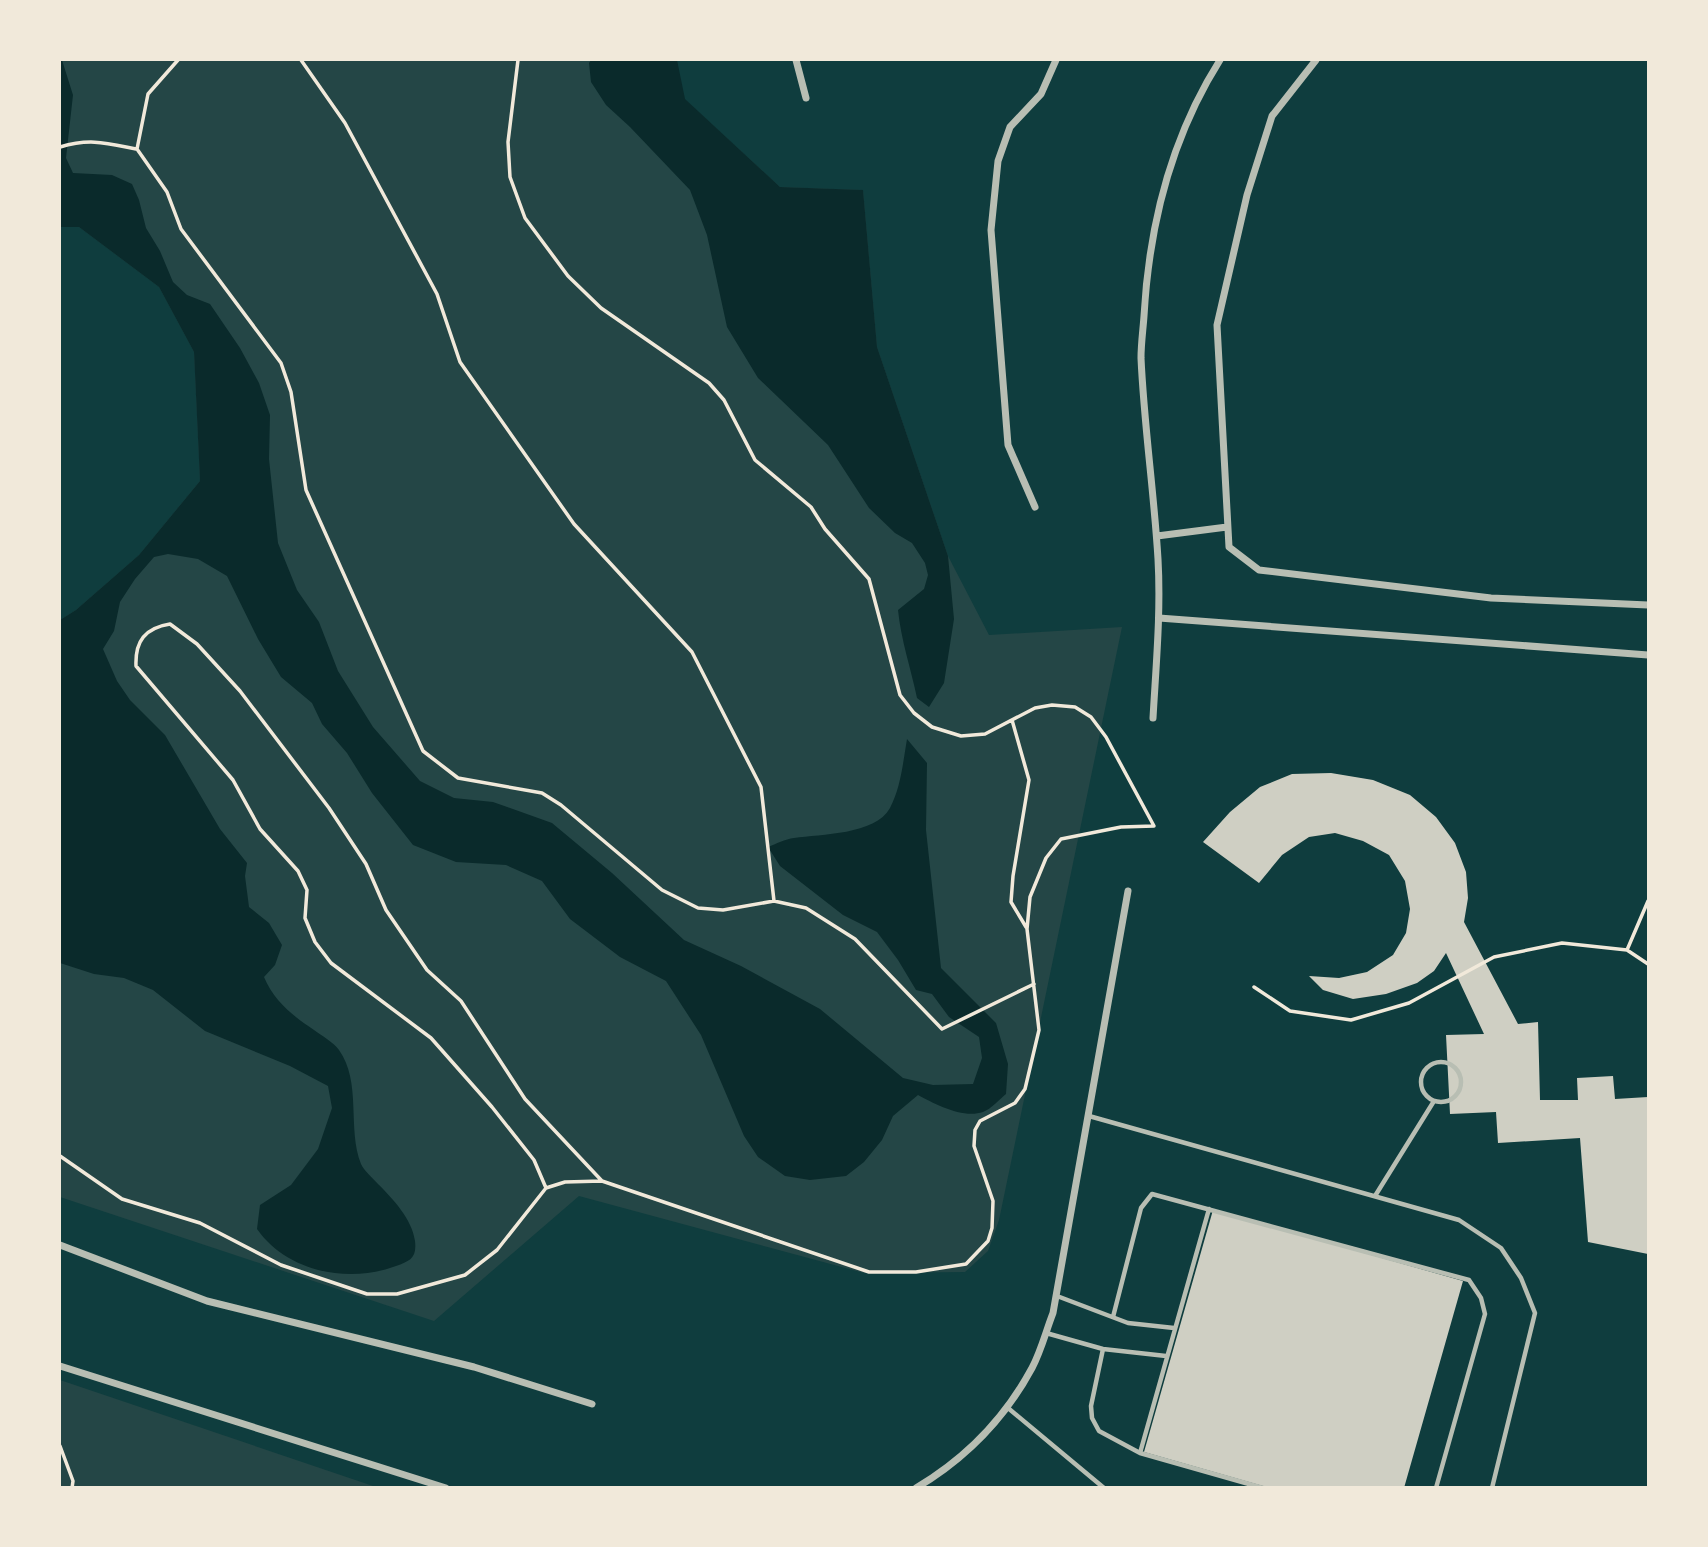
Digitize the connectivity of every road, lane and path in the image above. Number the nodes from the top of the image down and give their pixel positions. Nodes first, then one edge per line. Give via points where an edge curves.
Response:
1 (178, 60) edge
2 (301, 60) edge
3 (518, 60) edge
4 (796, 60) edge
5 (1056, 60) edge
6 (1220, 60) edge
7 (1316, 60) edge
8 (806, 97) dead end
9 (60, 148) edge
10 (137, 149) junction
11 (1035, 507) dead end
12 (1227, 527) junction
13 (1157, 536) junction
14 (1648, 605) edge
15 (1159, 618) junction
16 (1648, 655) edge
17 (1153, 718) dead end
18 (1012, 720) junction
19 (1128, 891) dead end
20 (774, 901) junction
21 (1648, 901) edge
22 (1027, 929) junction
23 (1627, 950) junction
24 (1648, 964) edge
25 (1034, 984) junction
26 (1254, 987) dead end
27 (1434, 1101) junction
28 (1088, 1116) junction
29 (60, 1156) edge
30 (602, 1181) junction
31 (546, 1188) junction
32 (1375, 1196) junction
33 (1209, 1209) junction
34 (60, 1245) edge
35 (1056, 1296) junction
36 (1112, 1317) junction
37 (1174, 1328) junction
38 (1046, 1333) junction
39 (1103, 1349) junction
40 (1166, 1356) junction
41 (60, 1366) edge
42 (592, 1404) dead end
43 (1008, 1408) junction
44 (60, 1446) edge
45 (1140, 1452) junction
46 (72, 1488) edge
47 (446, 1488) edge
48 (916, 1488) edge
49 (1104, 1488) edge
50 (1263, 1488) edge
51 (1436, 1488) edge
52 (1492, 1488) edge

1 - 10 path via 148,94
2 - 20 path via 345,123 437,294 460,362 574,524 692,652 761,788
3 - 18 path via 508,142 510,177 525,219 547,250 601,308 709,383 724,400 755,460 811,507 869,579 900,695 914,713 932,727 961,736 985,734
4 - 8 street
5 - 11 street via 1041,94 1010,127 998,161 991,230 1008,445
6 - 13 street via 1189,118 1169,171 1146,283 1141,357
7 - 12 street via 1272,116 1247,195 1217,325
9 - 10 path via 81,141
10 - 20 path via 166,192 181,229 281,363 291,392 306,490 423,751 458,778 542,793 662,890 698,908 723,910
12 - 13 street
12 - 14 street via 1229,547 1259,570 1490,598
13 - 15 street
15 - 16 street
15 - 17 street
18 - 22 path via 1029,780 1011,901
18 - 22 path via 1052,705 1075,707 1091,717 1154,826 1121,827 1061,839 1046,858 1030,897
19 - 28 street
20 - 25 path via 806,908 855,939 942,1029
21 - 23 path
22 - 25 path
23 - 24 path
23 - 26 path via 1562,943 1494,957 1409,1003 1351,1020 1290,1011
25 - 30 path via 1039,1030 1025,1089 1015,1102 980,1121 975,1130 974,1146 993,1201 992,1228 988,1241 966,1264 916,1272 869,1272
27 - 27 lane via 1450,1100 1459,1091 1458,1072 1448,1064 1430,1066 1422,1076 1422,1089
27 - 32 lane
28 - 32 lane
28 - 35 street
29 - 31 path via 122,1199 200,1223 281,1265 367,1294 397,1294 465,1275 497,1250
30 - 31 path via 565,1182
30 - 31 path via 525,1100 461,1001 427,970 386,910 366,864 329,808 240,691 197,644 170,624 155,627 141,638 136,666 233,780 260,829 298,871 307,890 305,918 315,942 331,963 430,1038 534,1160
32 - 52 lane via 1459,1220 1501,1248 1521,1278 1535,1312
33 - 36 lane via 1152,1194 1141,1208
33 - 37 lane
33 - 51 lane via 1469,1280 1485,1314
34 - 42 street via 207,1301 474,1367
35 - 36 lane
35 - 38 street
36 - 37 lane
37 - 40 lane
38 - 39 lane
38 - 43 street
39 - 40 lane
39 - 45 lane via 1092,1418 1099,1431
40 - 45 lane
41 - 47 street
43 - 48 street via 977,1443
43 - 49 lane
44 - 46 path
45 - 50 lane

